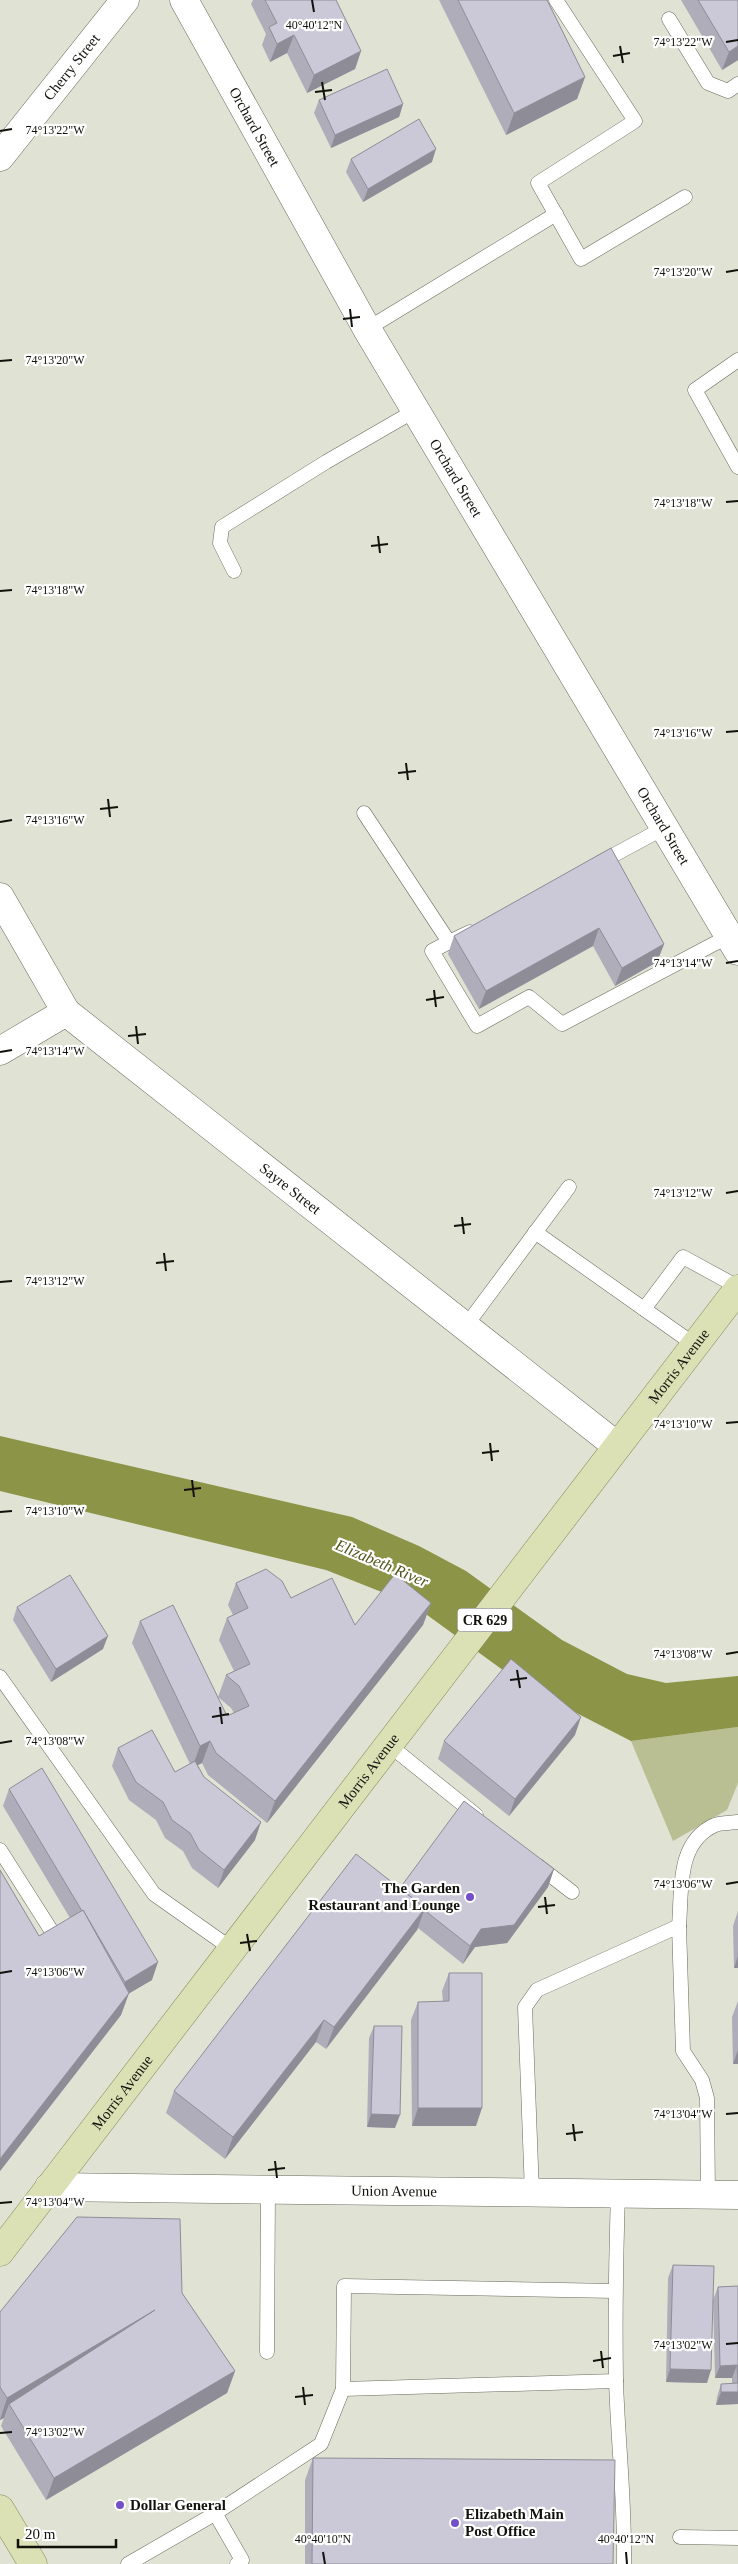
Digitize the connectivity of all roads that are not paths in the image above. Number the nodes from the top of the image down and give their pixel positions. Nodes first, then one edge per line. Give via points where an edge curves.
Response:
1 (125, 0) edge
2 (184, 0) edge
3 (556, 0) edge
4 (669, 19) dead end
5 (738, 84) edge
6 (0, 157) edge
7 (685, 197) dead end
8 (556, 214) junction
9 (367, 328) junction
10 (738, 360) edge
11 (416, 410) junction
12 (738, 467) edge
13 (234, 571) dead end
14 (364, 813) dead end
15 (664, 828) junction
16 (587, 870) edge
17 (0, 897) edge
18 (484, 925) edge
19 (449, 942) junction
20 (734, 944) edge
21 (66, 1012) junction
22 (0, 1051) edge
23 (569, 1187) dead end
24 (536, 1232) junction
25 (738, 1288) edge
26 (644, 1309) junction
27 (465, 1326) junction
28 (695, 1345) junction
29 (617, 1446) junction
30 (0, 1677) edge
31 (389, 1745) junction
32 (738, 1822) edge
33 (488, 1825) edge
34 (0, 1850) edge
35 (526, 1856) edge
36 (572, 1892) dead end
37 (679, 1926) junction
38 (56, 1938) edge
39 (232, 1949) junction
40 (49, 2187) junction
41 (268, 2190) junction
42 (532, 2193) junction
43 (618, 2194) junction
44 (708, 2195) junction
45 (738, 2195) edge
46 (0, 2252) edge
47 (615, 2291) junction
48 (268, 2352) dead end
49 (616, 2381) junction
50 (343, 2388) junction
51 (0, 2509) edge
52 (215, 2513) junction
53 (680, 2537) dead end
54 (738, 2538) edge
55 (25, 2560) edge
56 (128, 2564) edge
57 (237, 2564) edge
58 (624, 2564) edge

1 - 6 street, Cherry Street
2 - 9 street, Orchard Street
3 - 8 lane via 635,121 538,183
4 - 5 lane via 708,83 728,91
7 - 8 lane via 582,259
8 - 9 lane
9 - 11 street, Orchard Street
10 - 12 lane via 695,390
11 - 13 lane via 222,527 220,543
11 - 15 street, Orchard Street
14 - 19 lane
15 - 16 lane
15 - 20 street, Orchard Street
17 - 21 street, Sayre Street
18 - 19 lane
19 - 20 lane via 432,951 477,1026 529,998 562,1024
21 - 22 street
21 - 27 street, Sayre Street
23 - 24 lane
24 - 26 lane
24 - 27 lane
25 - 26 lane via 683,1257
25 - 28 main road, Morris Avenue / CR 629
26 - 28 lane
27 - 29 street, Sayre Street
28 - 29 main road, Morris Avenue / CR 629
29 - 31 main road, Morris Avenue / CR 629
30 - 39 lane via 154,1894
31 - 33 lane
31 - 39 main road, Morris Avenue / CR 629
32 - 37 lane via 715,1825 695,1839 685,1857
34 - 38 lane
35 - 36 lane
37 - 42 lane via 537,1990 524,2007
37 - 44 lane via 683,2051 702,2080 707,2098
39 - 40 main road, Morris Avenue / CR 629
40 - 41 street, Union Avenue
40 - 46 main road, Morris Avenue / CR 629
41 - 42 street, Union Avenue
41 - 48 lane
42 - 43 street, Union Avenue
43 - 44 street, Union Avenue
43 - 47 lane
44 - 45 street, Union Avenue
47 - 49 lane
47 - 50 lane via 344,2286
49 - 50 lane
49 - 58 lane
50 - 52 lane via 321,2444
51 - 55 main road
52 - 56 lane
52 - 57 lane via 242,2560
53 - 54 lane

